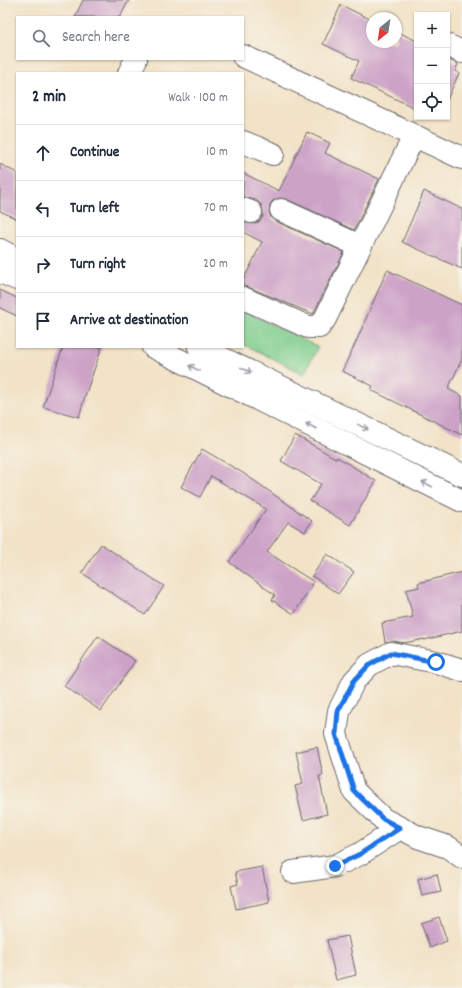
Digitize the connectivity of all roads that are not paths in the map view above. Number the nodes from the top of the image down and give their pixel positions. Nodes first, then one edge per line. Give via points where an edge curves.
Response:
1 (450, 46) edge
2 (462, 52) edge
3 (244, 56) edge
4 (136, 60) edge
5 (130, 72) edge
6 (414, 136) junction
7 (244, 142) edge
8 (273, 154) dead end
9 (462, 158) edge
10 (281, 210) dead end
11 (360, 246) junction
12 (0, 250) edge
13 (16, 258) edge
14 (0, 272) edge
15 (16, 280) edge
16 (244, 298) edge
17 (155, 348) edge
18 (201, 348) edge
19 (462, 475) edge
20 (462, 501) edge
21 (462, 670) edge
22 (400, 828) junction
23 (462, 857) edge
24 (293, 872) dead end

1 - 2 street
3 - 6 street
4 - 5 street
6 - 9 street
6 - 11 street
7 - 8 street
10 - 11 street
11 - 16 street via 319,327 308,327
12 - 13 street
14 - 15 street
20 -> 17 street
18 -> 19 street
21 - 22 street via 391,653 369,665 354,681 338,711 336,734 354,791 383,819
22 - 23 street via 448,847
22 - 24 street via 360,854 335,866

